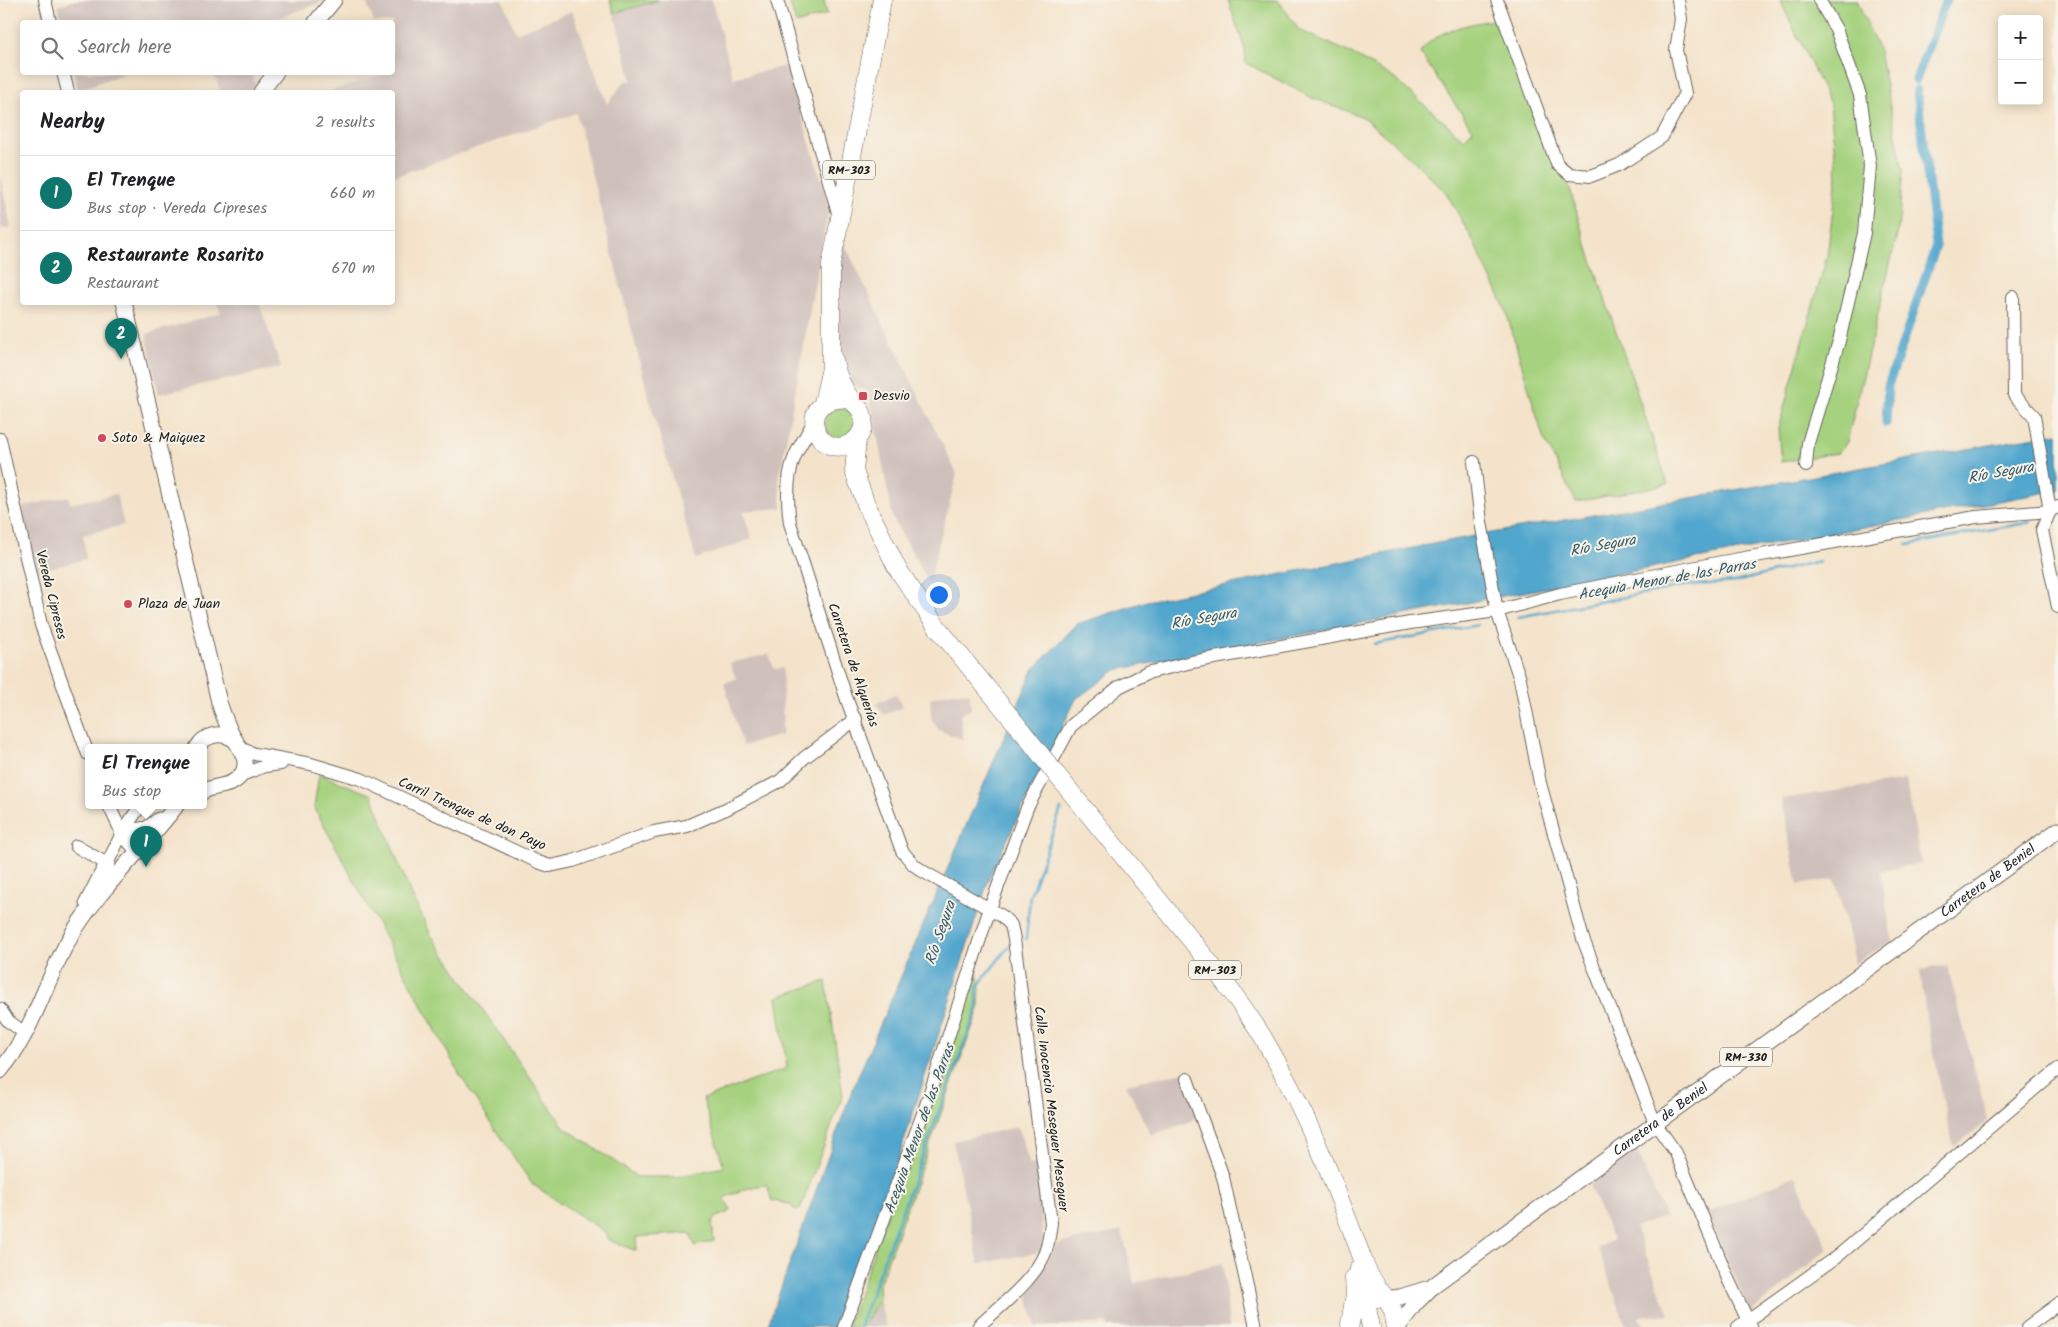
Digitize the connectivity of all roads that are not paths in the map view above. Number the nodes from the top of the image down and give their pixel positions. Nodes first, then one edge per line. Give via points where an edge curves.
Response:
1 (45, 0) edge
2 (334, 0) edge
3 (777, 0) edge
4 (882, 0) edge
5 (1497, 0) edge
6 (1678, 0) edge
7 (1820, 0) edge
8 (50, 20) edge
9 (318, 20) edge
10 (64, 75) edge
11 (274, 75) edge
12 (68, 90) edge
13 (262, 90) edge
14 (840, 219) junction
15 (2013, 297) dead end
16 (125, 305) edge
17 (830, 342) junction
18 (853, 401) junction
19 (823, 403) junction
20 (814, 421) junction
21 (0, 439) edge
22 (857, 440) junction
23 (829, 444) junction
24 (799, 447) junction
25 (1474, 462) dead end
26 (1806, 466) dead end
27 (854, 470) junction
28 (2054, 509) edge
29 (2058, 607) edge
30 (1497, 610) junction
31 (219, 702) junction
32 (856, 720) junction
33 (209, 737) junction
34 (201, 744) edge
35 (238, 744) junction
36 (85, 746) edge
37 (311, 764) junction
38 (239, 776) junction
39 (207, 781) edge
40 (218, 786) junction
41 (207, 790) edge
42 (110, 809) edge
43 (138, 809) edge
44 (171, 809) edge
45 (173, 809) edge
46 (184, 809) edge
47 (171, 824) junction
48 (2058, 830) edge
49 (122, 833) junction
50 (76, 846) dead end
51 (141, 849) junction
52 (107, 864) junction
53 (990, 908) junction
54 (66, 944) junction
55 (49, 985) junction
56 (0, 1009) edge
57 (25, 1033) junction
58 (2058, 1069) edge
59 (0, 1071) edge
60 (1187, 1079) dead end
61 (1656, 1123) junction
62 (1336, 1189) junction
63 (1434, 1285) junction
64 (2058, 1304) edge
65 (1387, 1306) edge
66 (1746, 1325) edge
67 (1349, 1326) edge
68 (844, 1327) edge
69 (978, 1327) edge
70 (1256, 1327) edge
71 (1372, 1327) edge
72 (2027, 1327) edge

1 - 8 street
2 - 9 main road
3 - 14 street
4 - 14 highway, RM-303
5 - 6 street via 1557,164 1570,174 1591,176 1619,165 1662,137 1685,93 1676,50 1681,19
7 - 26 street via 1836,29 1860,96 1870,166 1864,233 1838,341 1808,443
10 - 12 street
11 - 13 main road
14 - 17 highway, RM-303 via 831,265
15 - 28 street via 2014,395 2034,416
16 - 31 main road
17 - 18 highway, RM-303 via 835,367
17 - 19 highway, RM-303 via 830,368
18 - 19 highway via 838,397
18 - 22 highway, RM-303 via 864,420 864,428
19 - 20 highway, RM-303
20 - 23 highway, RM-303 via 817,433
20 - 24 street, Carretera de Alquerías
21 - 36 street, Vereda Cipreses via 41,625
22 - 23 highway via 846,446
22 - 27 highway, RM-303
23 - 24 street
23 - 27 highway, RM-303
24 - 32 street, Carretera de Alquerías via 788,486 790,523
25 - 30 street
27 - 62 highway, RM-303, bridge via 880,534 918,600 1223,980 1261,1034 1302,1108
28 - 29 street via 2042,530
28 - 30 street via 1976,517 1722,562 1560,594
30 - 53 street via 1192,662 1147,673 1119,687 1071,726 1027,808
30 - 61 street via 1520,679 1540,783 1583,939
31 - 33 main road via 216,724
31 - 35 main road
32 - 37 street, Carril Trenque de don Payo via 804,758 780,781 728,808 687,826 654,832 550,866 360,779
32 - 53 street, Carretera de Alquerías via 902,851 914,865
33 - 34 main road
33 - 35 main road via 225,735
35 - 37 street via 263,756
35 - 38 main road via 245,760
37 - 38 street via 277,764
38 - 40 main road
39 - 40 main road
40 - 41 main road
42 - 49 street
43 - 49 street
44 - 49 main road via 148,829
45 - 51 main road
46 - 47 main road
47 - 51 main road
47 - 55 main road via 86,929
48 - 61 main road, Carretera de Beniel / RM-330
49 - 51 main road via 130,845
49 - 52 street
50 - 52 street
51 - 54 main road via 90,909
52 - 54 main road
53 - 68 street via 925,1108
53 - 69 street, Calle Inocencio Meseguer Meseguer via 1011,926 1014,939 1051,1223 1041,1262
54 - 55 main road
55 - 57 main road
56 - 57 street via 8,1021
57 - 59 main road
58 - 66 street via 1838,1255
60 - 70 street via 1223,1177
61 - 63 main road, Carretera de Beniel / RM-330
61 - 66 street via 1676,1153
62 - 65 highway via 1368,1275
62 - 67 highway via 1354,1277 1355,1294
63 - 65 main road
63 - 65 main road via 1415,1304
64 - 72 street
65 - 67 highway via 1358,1308
65 - 71 highway

